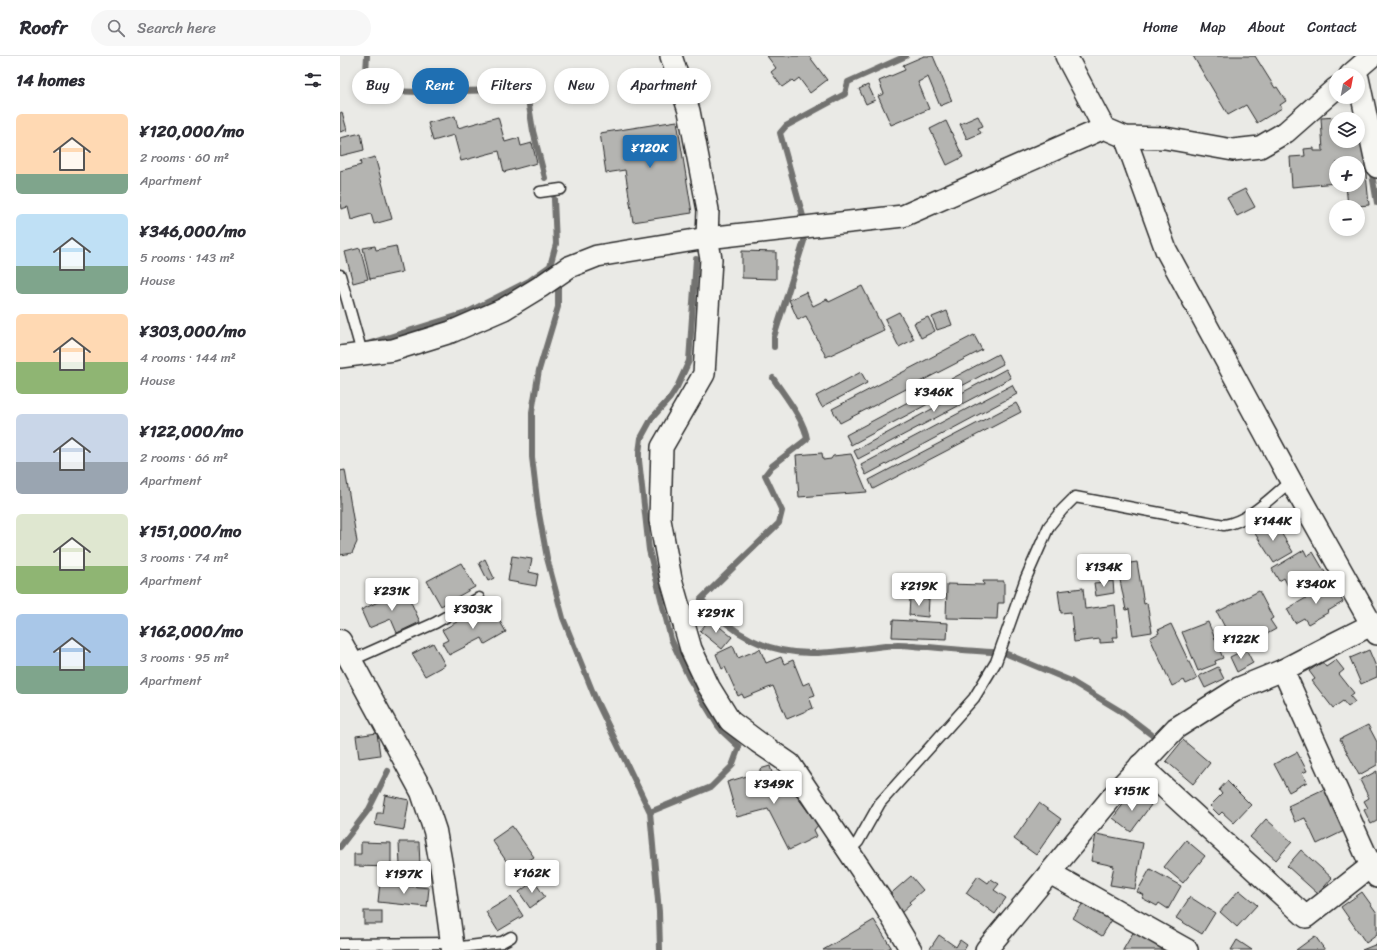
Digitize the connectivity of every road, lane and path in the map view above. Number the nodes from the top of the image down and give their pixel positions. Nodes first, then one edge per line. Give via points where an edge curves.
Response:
1 (671, 56) edge
2 (1066, 56) edge
3 (1372, 56) edge
4 (1361, 68) edge
5 (1329, 94) edge
6 (1365, 104) edge
7 (1104, 128) junction
8 (1125, 136) junction
9 (1374, 137) edge
10 (1377, 167) edge
11 (561, 189) dead end
12 (540, 192) dead end
13 (707, 238) junction
14 (340, 275) edge
15 (362, 354) junction
16 (340, 357) edge
17 (1291, 481) junction
18 (479, 598) dead end
19 (1375, 628) edge
20 (340, 641) edge
21 (350, 661) junction
22 (1283, 670) junction
23 (1140, 766) junction
24 (849, 851) junction
25 (1375, 869) edge
26 (1050, 873) junction
27 (511, 937) dead end
28 (340, 944) edge
29 (453, 947) edge
30 (911, 950) edge
31 (986, 950) edge
32 (1187, 950) edge

1 - 13 street via 689,111 708,210
2 - 7 street
3 - 4 street
5 - 8 street via 1286,132 1260,147 1233,150 1165,138
6 - 9 street
7 - 8 street
7 - 13 street via 903,216
8 - 17 street via 1166,250
9 - 10 street
11 - 12 lane
13 - 15 street via 597,256 569,267 504,309 451,332 393,350
13 - 24 street via 711,259 704,374 662,447 660,520 671,579 690,649 730,721 790,764
14 - 15 lane
15 - 16 street
17 - 19 street
17 - 24 lane via 1251,514 1235,524 1224,525 1075,497 1049,526 1026,578 996,662 980,689 880,803 858,842
18 - 21 lane via 435,623
19 - 22 street via 1328,646
20 - 21 street
21 - 29 street via 422,792 435,831
22 - 23 street via 1239,688 1176,728
22 - 25 street
23 - 25 street via 1306,917
23 - 26 street via 1122,784
24 - 30 street
26 - 31 street
26 - 32 street
27 - 29 lane via 502,942
28 - 29 lane

